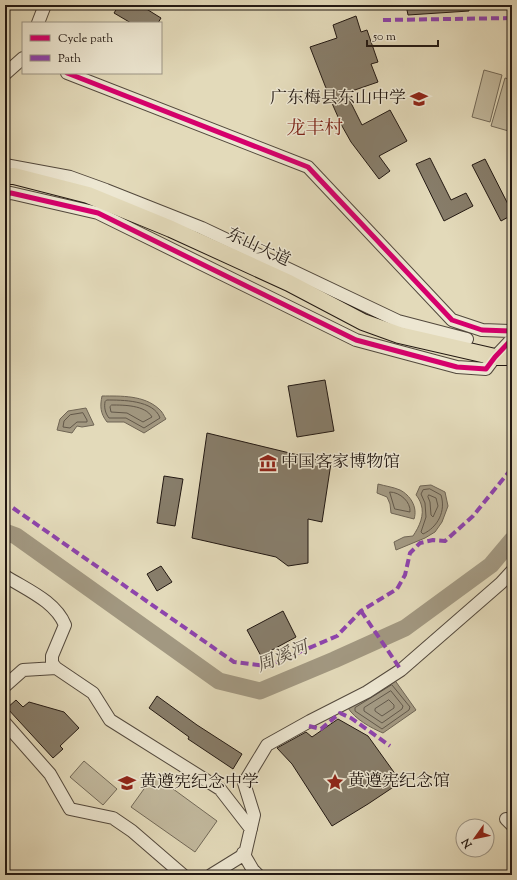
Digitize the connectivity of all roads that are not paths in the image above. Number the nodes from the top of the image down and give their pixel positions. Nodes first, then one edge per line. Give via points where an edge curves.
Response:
1 (45, 5) edge
2 (38, 22) edge
3 (22, 59) edge
4 (5, 74) edge
5 (70, 74) edge
6 (5, 165) edge
7 (5, 176) edge
8 (5, 194) edge
9 (512, 331) edge
10 (467, 339) dead end
11 (512, 339) edge
12 (495, 357) junction
13 (512, 357) edge
14 (512, 571) edge
15 (5, 576) edge
16 (56, 668) junction
17 (5, 686) edge
18 (5, 723) edge
19 (251, 829) junction
20 (243, 853) dead end
21 (183, 875) edge
22 (211, 875) edge
23 (258, 875) edge

1 - 2 street
3 - 4 street
5 - 9 street via 308,167 452,320 482,330
6 - 10 street via 70,177 106,190 202,228 398,321
7 - 12 main road, 东山大道 via 88,194 289,283 363,322 399,335
8 - 12 street via 12,193 98,213 356,340 457,367 486,369
11 - 12 street
12 - 13 main road, 东山大道
14 - 19 street via 401,670 367,692 267,745 244,783 254,815
15 - 16 street via 52,605 62,616 65,625 52,656 52,663
16 - 17 street via 24,670
16 - 19 street via 93,694 110,720 220,789
18 - 21 street via 50,774 70,809 113,818
19 - 22 street via 245,854
20 - 23 street

